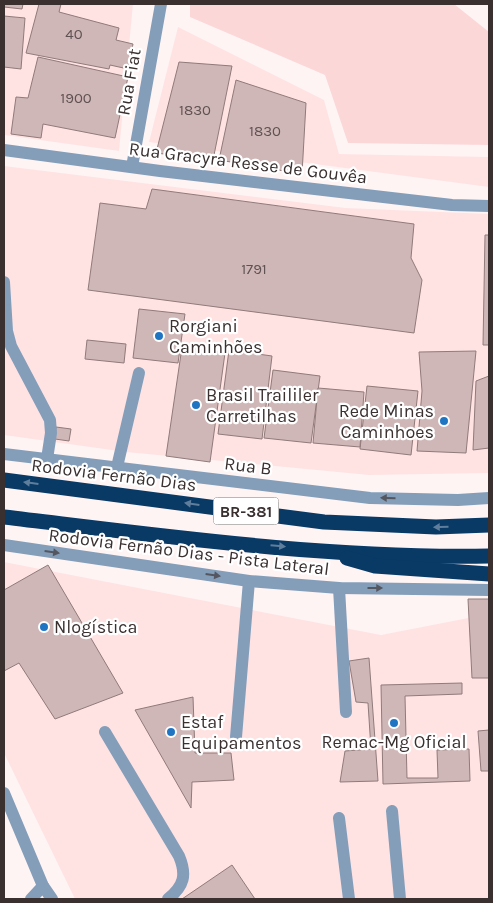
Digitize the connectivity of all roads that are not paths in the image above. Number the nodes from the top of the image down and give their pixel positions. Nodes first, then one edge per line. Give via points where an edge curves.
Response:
1 (161, 4) edge
2 (4, 150) edge
3 (132, 167) junction
4 (489, 206) edge
5 (4, 282) edge
6 (139, 373) dead end
7 (4, 454) edge
8 (47, 459) junction
9 (117, 467) junction
10 (4, 480) edge
11 (489, 498) edge
12 (4, 517) edge
13 (489, 525) edge
14 (4, 545) edge
15 (322, 550) junction
16 (489, 556) edge
17 (489, 574) edge
18 (249, 581) junction
19 (339, 588) junction
20 (489, 590) edge
21 (346, 712) dead end
22 (105, 732) dead end
23 (236, 736) dead end
24 (4, 793) edge
25 (392, 811) dead end
26 (339, 818) dead end
27 (43, 886) junction
28 (31, 899) edge
29 (52, 899) edge
30 (168, 899) edge
31 (349, 899) edge
32 (400, 899) edge

1 - 3 street, Rua Fiat
2 - 3 street, Rua Gracyra Resse de Gouvêa
3 - 4 street, Rua Gracyra Resse de Gouvêa via 452,205
5 - 8 street via 11,346 50,420
6 - 9 street
7 - 8 street, Rua B
8 - 9 street, Rua B
11 -> 9 street, Rua B via 370,498
13 -> 10 highway, Rodovia Fernão Dias / BR-381 via 436,527 324,522
12 -> 15 highway, BR-381 via 143,534
14 -> 18 street, Rodovia Fernão Dias - Pista Lateral
15 - 16 highway, BR-381 via 437,557
15 - 17 highway, BR-381 via 375,566
18 - 19 street, Rodovia Fernão Dias - Pista Lateral
18 - 23 street
19 -> 20 street, Rodovia Fernão Dias - Pista Lateral
19 - 21 street
22 - 30 street via 184,869 182,882
24 - 27 street
25 - 32 street
26 - 31 street
27 - 28 street
27 - 29 street

